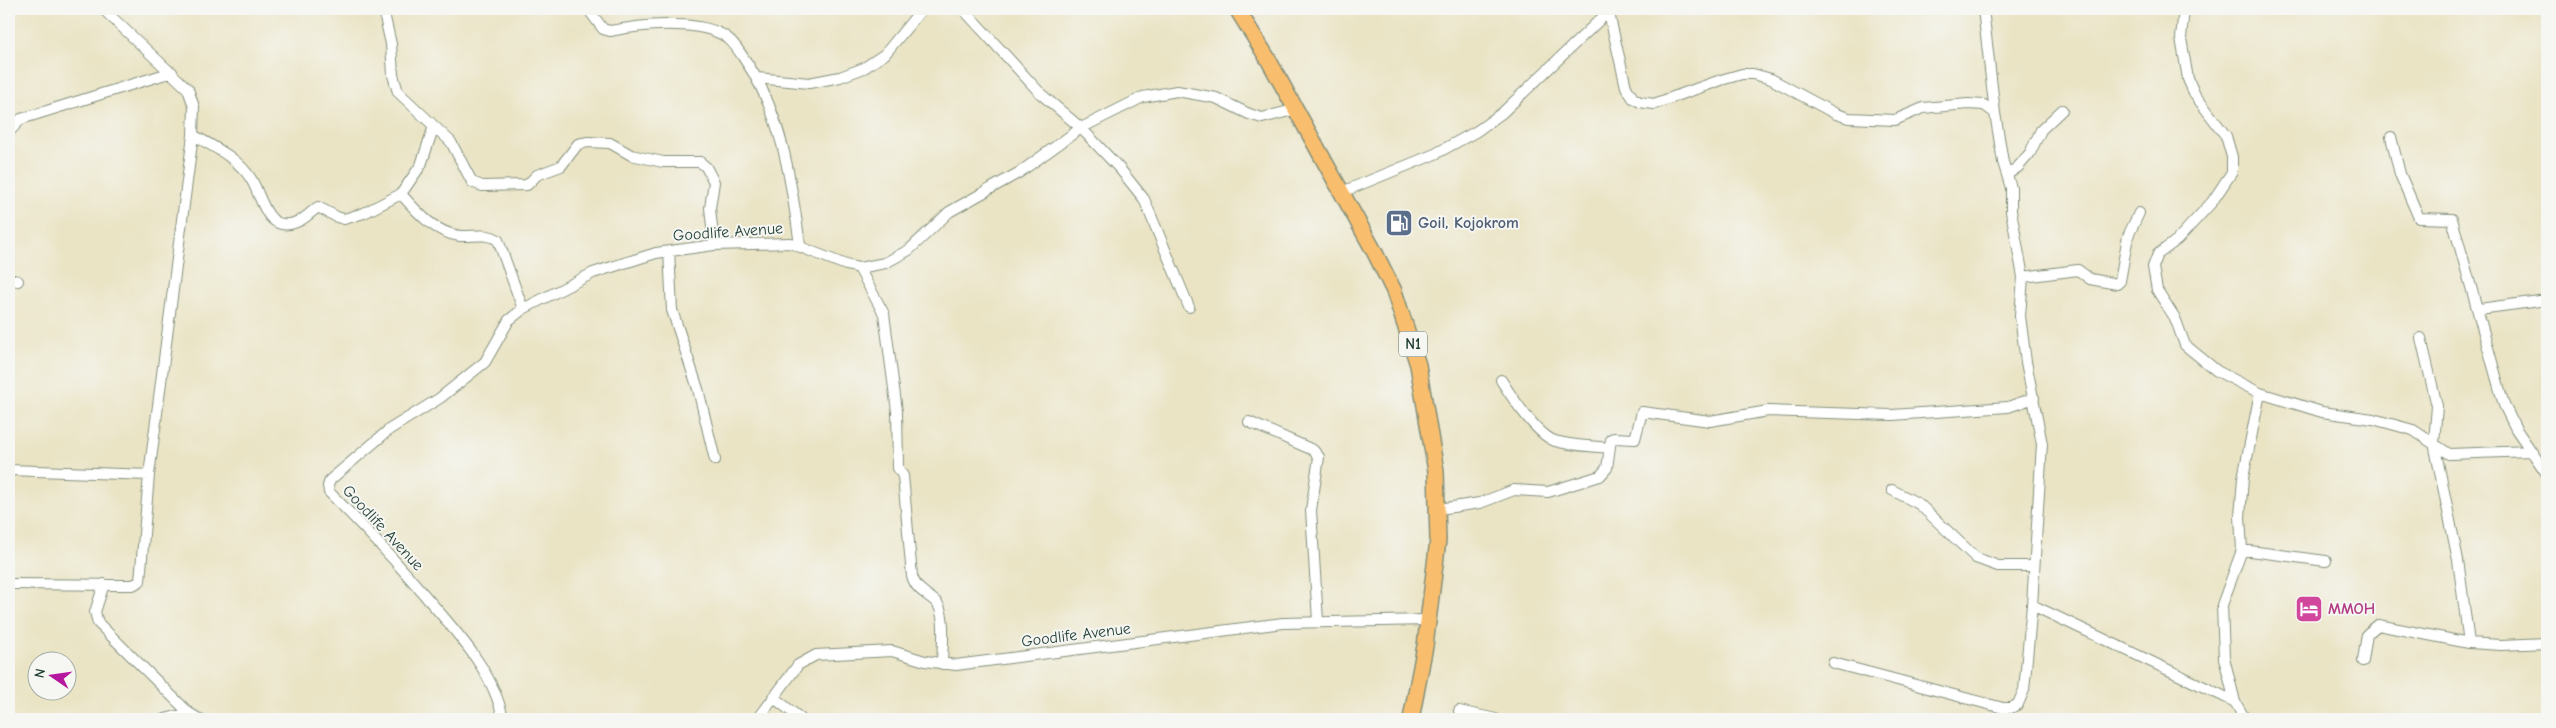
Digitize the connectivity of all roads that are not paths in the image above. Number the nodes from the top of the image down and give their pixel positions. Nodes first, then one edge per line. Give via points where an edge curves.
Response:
1 (103, 9) edge
2 (383, 9) edge
3 (588, 9) edge
4 (922, 9) edge
5 (963, 9) edge
6 (1238, 9) edge
7 (1983, 9) edge
8 (2184, 9) edge
9 (1608, 10) edge
10 (172, 72) junction
11 (757, 78) junction
12 (1297, 109) junction
13 (2062, 110) dead end
14 (1995, 113) junction
15 (434, 126) junction
16 (1081, 128) junction
17 (9, 132) edge
18 (193, 135) junction
19 (2390, 137) dead end
20 (2008, 174) junction
21 (1342, 192) junction
22 (401, 194) junction
23 (2139, 213) dead end
24 (714, 245) junction
25 (800, 245) junction
26 (669, 251) junction
27 (860, 268) junction
28 (2023, 277) junction
29 (2547, 300) edge
30 (1189, 307) dead end
31 (523, 309) junction
32 (2479, 309) junction
33 (2421, 338) dead end
34 (1501, 380) dead end
35 (2260, 393) junction
36 (2034, 398) junction
37 (1248, 422) dead end
38 (2434, 443) junction
39 (1609, 448) junction
40 (2531, 451) junction
41 (715, 460) dead end
42 (9, 470) edge
43 (2547, 474) edge
44 (149, 475) junction
45 (1892, 490) dead end
46 (1438, 509) junction
47 (2242, 550) junction
48 (2326, 561) dead end
49 (2034, 566) junction
50 (9, 584) edge
51 (104, 584) junction
52 (2032, 605) junction
53 (1428, 620) junction
54 (1318, 622) junction
55 (2469, 643) junction
56 (2547, 643) edge
57 (2363, 661) dead end
58 (1833, 663) dead end
59 (942, 664) junction
60 (773, 697) junction
61 (2235, 702) junction
62 (1459, 711) dead end
63 (189, 713) junction
64 (164, 719) edge
65 (199, 719) edge
66 (503, 719) edge
67 (758, 719) edge
68 (801, 719) edge
69 (1410, 719) edge
70 (1496, 719) edge
71 (2245, 719) edge

1 - 10 street
2 - 15 street via 398,92
3 - 11 street via 603,29 610,31 656,24 705,28 719,33 732,41
4 - 11 street via 885,54 864,68 809,83
5 - 16 street via 1041,94
6 - 12 highway, N1
7 - 14 street
8 - 35 street via 2182,38 2188,79 2195,95 2226,136 2232,172 2212,202 2177,240 2158,254 2153,273 2157,290 2175,318 2184,345 2217,371
9 - 14 street via 1626,87 1640,102 1654,104 1721,80 1752,74 1771,79 1848,118 1895,120 1923,108 1968,104 1984,105
9 - 21 street via 1502,113 1476,131 1435,154
10 - 17 street via 21,119
10 - 18 street via 188,89 194,107
11 - 25 street via 782,141
12 - 16 street, Goodlife Avenue via 1262,118 1216,98 1164,92 1143,97
12 - 21 highway, N1
13 - 20 street via 2041,130 2030,153
14 - 20 street
15 - 22 street via 421,165
15 - 24 street via 451,142 472,182 482,186 527,185 537,175 561,166 578,144 588,142 610,143 631,155 663,162 700,162 714,182 710,208
16 - 27 street, Goodlife Avenue via 1020,172 949,212 909,250 885,263
16 - 30 street via 1144,199
18 - 22 street via 230,156 251,179 269,217 282,223 302,220 318,207 344,219 364,213
18 - 44 street
19 - 32 street via 2400,174 2419,218 2452,219
20 - 28 street
21 - 46 highway, N1 via 1394,291 1410,336 1433,440
22 - 31 street via 425,220 441,229 459,236 486,235 498,240
23 - 28 street via 2128,236 2117,284 2090,279 2078,270
24 - 25 street, Goodlife Avenue via 790,242
24 - 26 street, Goodlife Avenue
25 - 27 street, Goodlife Avenue
26 - 31 street, Goodlife Avenue via 593,273
26 - 41 street via 672,310 698,390
27 - 59 street via 884,314 896,395 898,468 903,476 912,576 916,587 937,603 942,614
28 - 36 street via 2020,316
29 - 32 street
31 - 66 street, Goodlife Avenue via 509,320 485,362 440,398 390,429 330,480 328,486 329,492 468,645 499,699
32 - 40 street via 2504,405
33 - 38 street via 2437,406
34 - 39 street via 1511,397 1548,437 1559,442
35 - 38 street via 2322,412 2373,419 2413,430
35 - 47 street via 2243,478
36 - 39 street via 2008,407 1892,415 1768,411 1710,421 1644,412 1641,413 1636,438 1612,438
36 - 49 street via 2042,444
37 - 54 street via 1313,450 1318,457 1311,510
38 - 40 street via 2456,456
38 - 55 street via 2458,560
39 - 46 street via 1607,468 1600,476 1548,492 1514,490 1480,503
40 - 43 street
42 - 44 street
44 - 51 street via 140,581 133,585
45 - 49 street via 1919,504 1976,558 1998,566
46 - 53 highway, N1 via 1438,540
47 - 48 street
47 - 61 street via 2222,605 2224,658
49 - 52 street
50 - 51 street
51 - 63 street via 96,612 98,624
52 - 58 street via 2024,690 2018,704 2012,708
52 - 61 street
53 - 54 street, Goodlife Avenue
53 - 69 highway, N1
54 - 59 street, Goodlife Avenue via 1283,623 956,665
55 - 56 street
55 - 57 street via 2378,625 2367,634
59 - 60 street, Goodlife Avenue via 892,651 816,655 798,665
60 - 67 street, Goodlife Avenue
60 - 68 street
61 - 71 street
62 - 70 street
63 - 64 street
63 - 65 street

